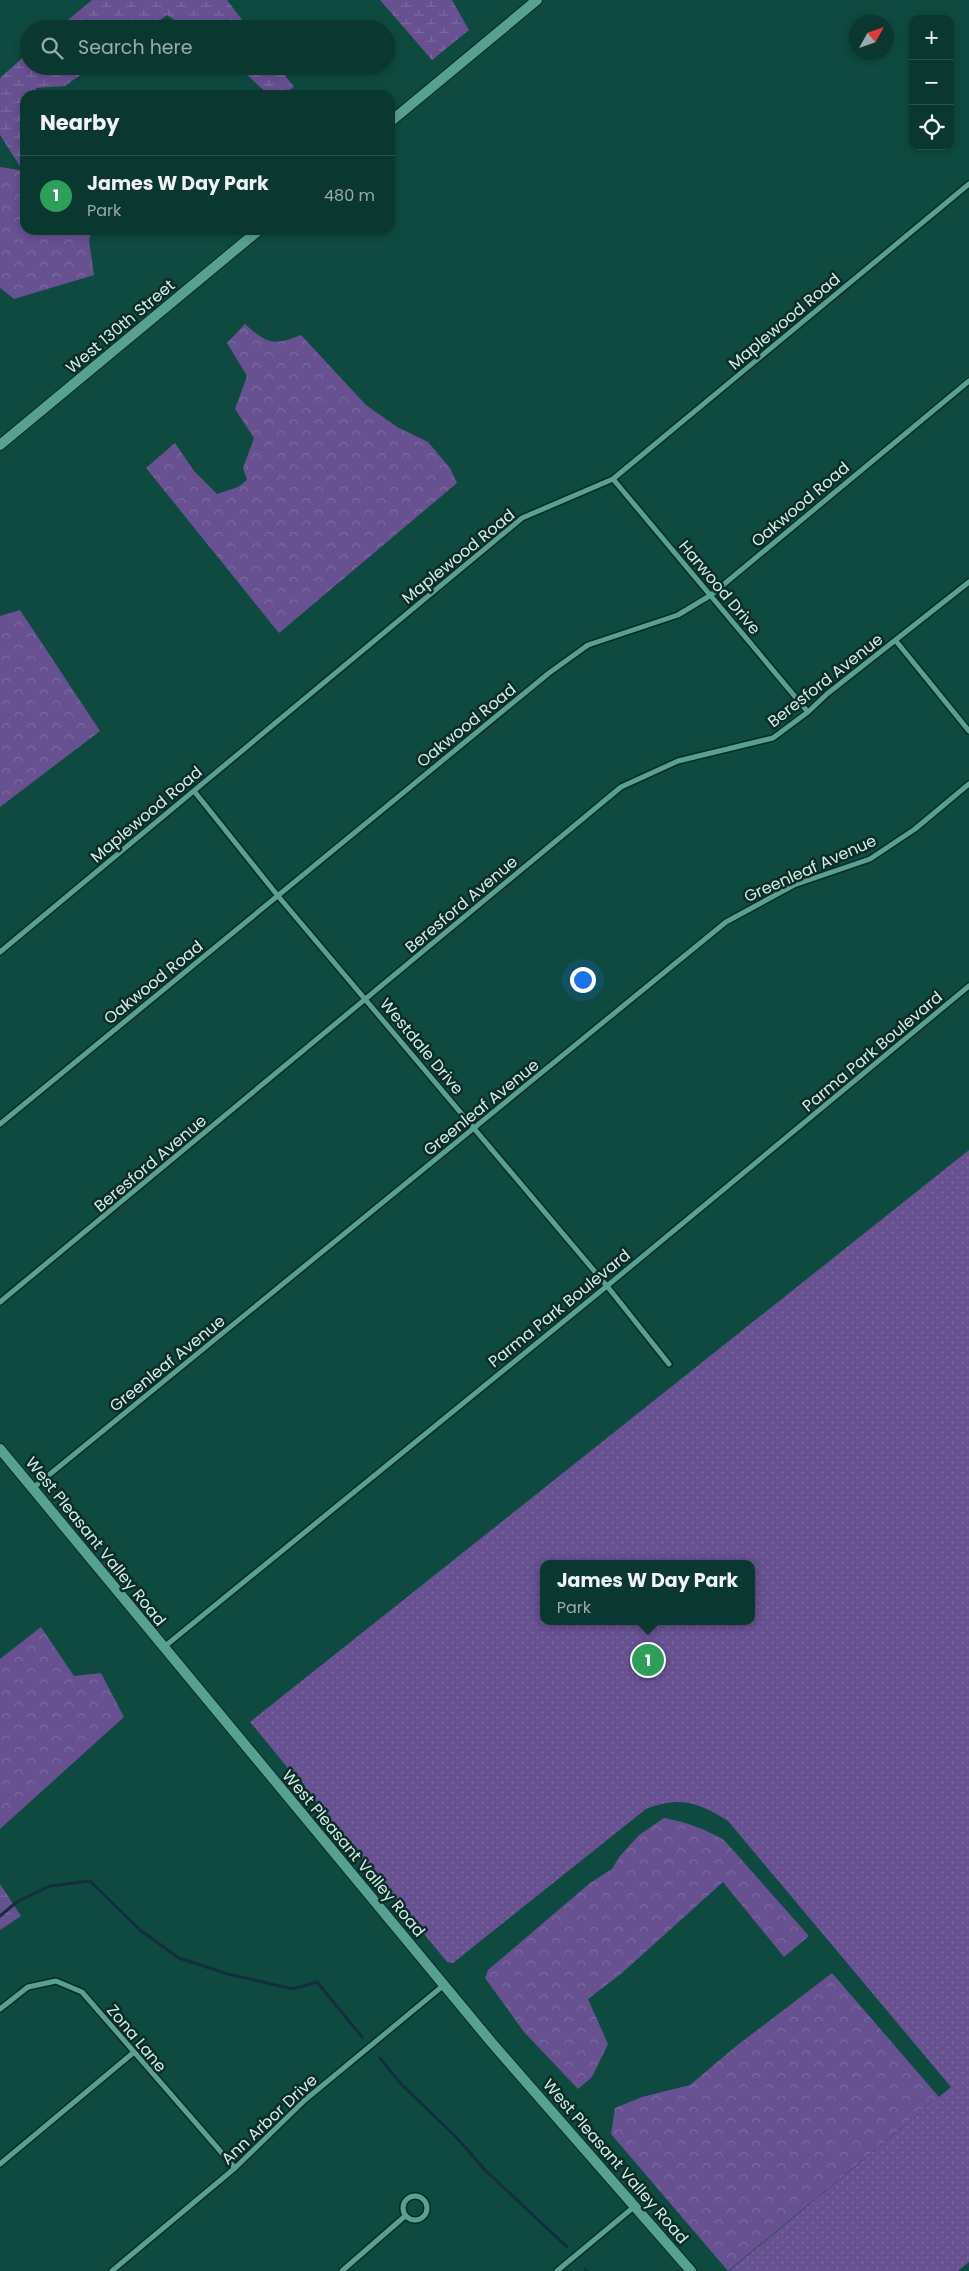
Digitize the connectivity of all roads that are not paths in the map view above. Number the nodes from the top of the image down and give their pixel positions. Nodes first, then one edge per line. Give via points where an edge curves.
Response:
1 (537, 0) edge
2 (395, 118) edge
3 (969, 184) edge
4 (253, 235) edge
5 (969, 381) edge
6 (0, 445) edge
7 (613, 479) junction
8 (969, 582) edge
9 (711, 595) junction
10 (896, 642) junction
11 (808, 712) junction
12 (969, 731) edge
13 (969, 784) edge
14 (194, 791) junction
15 (278, 896) junction
16 (0, 952) edge
17 (969, 986) edge
18 (367, 1000) junction
19 (0, 1124) edge
20 (475, 1128) junction
21 (607, 1286) junction
22 (0, 1302) edge
23 (669, 1364) dead end
24 (0, 1449) edge
25 (33, 1488) junction
26 (164, 1648) junction
27 (444, 1984) junction
28 (0, 2009) edge
29 (132, 2053) junction
30 (0, 2164) edge
31 (235, 2168) junction
32 (636, 2206) junction
33 (404, 2217) junction
34 (112, 2271) edge
35 (342, 2271) edge
36 (557, 2271) edge
37 (691, 2271) edge

1 - 2 main road
3 - 7 street, Maplewood Road
4 - 6 main road, West 130th Street
5 - 9 street, Oakwood Road
7 - 9 street, Harwood Drive
7 - 14 street, Maplewood Road via 522,518
8 - 10 street, Beresford Avenue
9 - 11 street, Harwood Drive
9 - 15 street, Oakwood Road via 678,615 588,645 549,673
10 - 11 street, Beresford Avenue
10 - 12 street
11 - 18 street, Beresford Avenue via 773,738 678,760 620,787
13 - 20 street, Greenleaf Avenue via 915,829 870,859 794,885 726,922
14 - 15 street, Westdale Drive
14 - 16 street, Maplewood Road
15 - 18 street, Westdale Drive
15 - 19 street, Oakwood Road
17 - 21 street, Parma Park Boulevard
18 - 20 street, Westdale Drive
18 - 22 street, Beresford Avenue
20 - 21 street, Westdale Drive
20 - 25 street, Greenleaf Avenue
21 - 23 street, Westdale Drive
21 - 26 street, Parma Park Boulevard
24 - 25 main road, West Pleasant Valley Road
25 - 26 main road, West Pleasant Valley Road
26 - 27 main road, West Pleasant Valley Road
27 - 31 street, Ann Arbor Drive via 293,2110
27 - 32 main road, West Pleasant Valley Road
28 - 29 street, Zona Lane via 28,1987 56,1981 82,1992
29 - 30 street
29 - 31 street, Zona Lane
31 - 34 street, Ann Arbor Drive
32 - 36 street
32 - 37 main road, West Pleasant Valley Road
33 - 33 street via 402,2205 409,2197 419,2196 426,2203 427,2211 422,2218 415,2221
33 - 35 street

